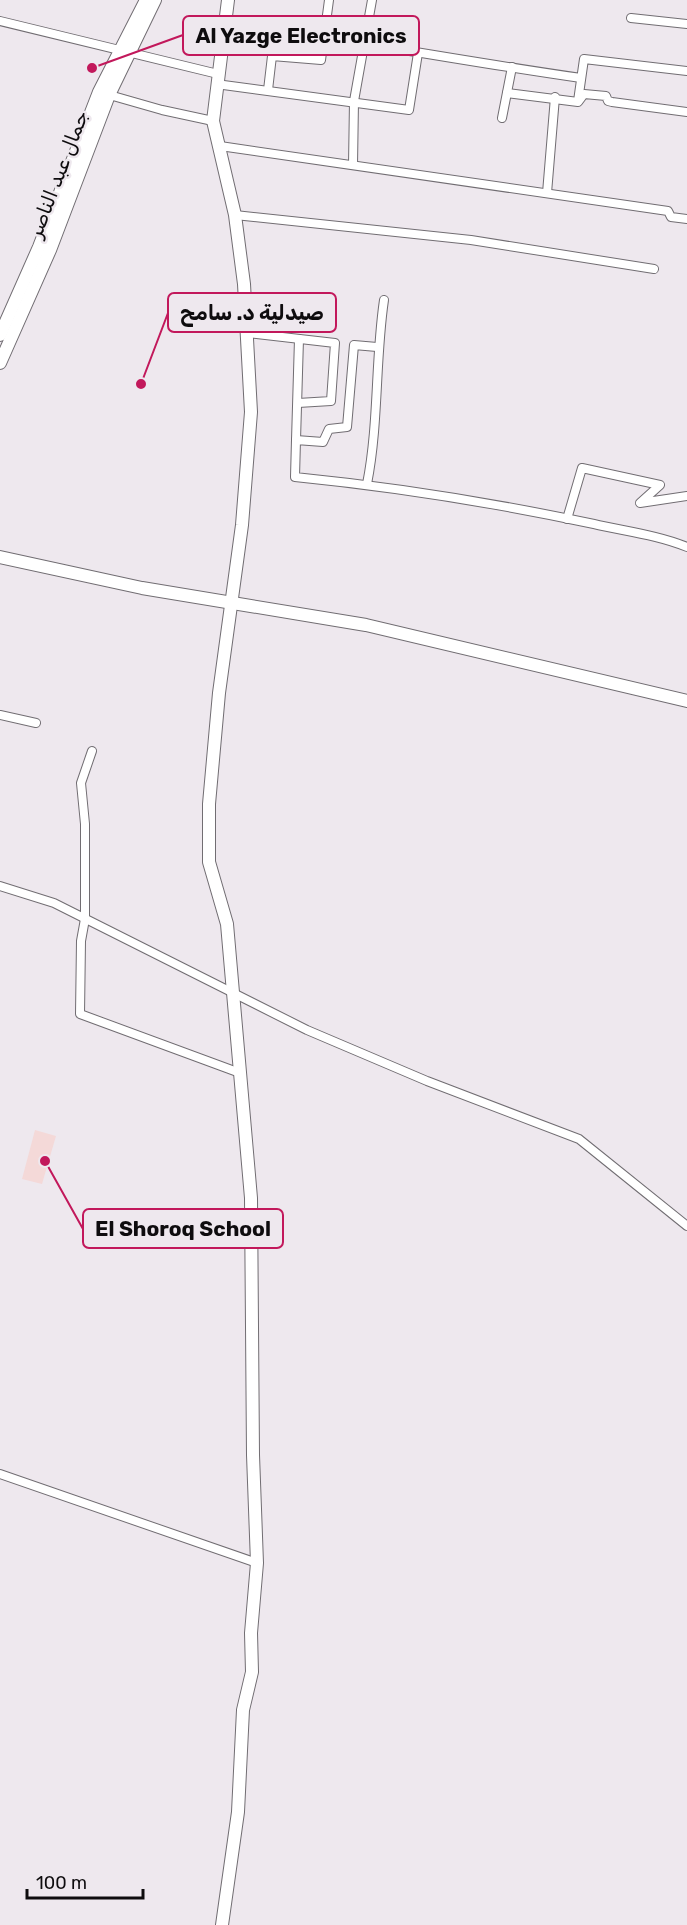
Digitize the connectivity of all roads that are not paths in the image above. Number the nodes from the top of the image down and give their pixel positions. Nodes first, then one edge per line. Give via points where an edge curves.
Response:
1 (146, 0) edge
2 (155, 0) edge
3 (228, 0) edge
4 (329, 0) edge
5 (372, 0) edge
6 (631, 18) dead end
7 (0, 21) edge
8 (225, 21) junction
9 (687, 24) edge
10 (324, 35) junction
11 (363, 41) junction
12 (124, 52) junction
13 (418, 53) junction
14 (512, 68) junction
15 (687, 71) edge
16 (581, 78) junction
17 (217, 79) junction
18 (268, 90) junction
19 (104, 93) junction
20 (507, 93) junction
21 (555, 98) junction
22 (354, 101) junction
23 (578, 102) junction
24 (687, 112) edge
25 (502, 118) dead end
26 (213, 121) junction
27 (220, 146) junction
28 (353, 165) junction
29 (547, 193) junction
30 (235, 215) junction
31 (687, 219) edge
32 (654, 269) dead end
33 (384, 300) dead end
34 (248, 333) junction
35 (0, 335) edge
36 (299, 339) junction
37 (377, 347) junction
38 (0, 363) edge
39 (298, 403) junction
40 (296, 440) junction
41 (367, 484) junction
42 (687, 496) edge
43 (567, 519) junction
44 (687, 547) edge
45 (0, 557) edge
46 (231, 604) junction
47 (687, 702) edge
48 (0, 714) edge
49 (36, 723) dead end
50 (92, 751) dead end
51 (0, 886) edge
52 (85, 919) junction
53 (235, 994) junction
54 (240, 1073) junction
55 (687, 1226) edge
56 (0, 1474) edge
57 (257, 1563) junction
58 (222, 1925) edge

1 - 12 street, جمال عبد الناصر
2 - 12 street, جمال عبد الناصر
3 - 8 street
4 - 10 street
5 - 11 street
6 - 9 street
7 - 12 street
8 - 10 street
8 - 17 street
10 - 11 street
10 - 18 street via 321,60 272,56
11 - 13 street
11 - 22 street
12 - 17 street
12 - 19 street, جمال عبد الناصر
13 - 14 street
13 - 22 street via 409,110
14 - 16 street
14 - 20 street
15 - 16 street via 585,59
16 - 23 street
17 - 18 street
17 - 26 street
18 - 22 street
19 - 26 street
19 - 35 street, جمال عبد الناصر
19 - 38 street, جمال عبد الناصر via 50,250
20 - 21 street
20 - 25 street
21 - 23 street
21 - 29 street
22 - 28 street
23 - 24 street via 584,94 606,96 612,102
26 - 27 street
27 - 28 street
27 - 30 street
28 - 29 street
29 - 31 street via 668,212 671,217
30 - 32 street via 471,240
30 - 34 street
33 - 37 street
34 - 36 street
34 - 46 street via 250,448
36 - 39 street
36 - 39 street via 335,343 331,402
37 - 40 street via 354,345 347,427 329,429 323,441
37 - 41 street
39 - 40 street
40 - 41 street via 295,477
41 - 43 street
42 - 43 street via 640,503 660,485 582,468
43 - 44 street
45 - 46 street
46 - 47 street via 377,627
46 - 53 street via 216,724 209,862 227,924
48 - 49 street
50 - 52 street via 81,783
51 - 52 street via 54,903
52 - 53 street
52 - 54 street via 80,1014
53 - 54 street
53 - 55 street via 307,1030 427,1081 579,1138
54 - 57 street via 251,1198
56 - 57 street
57 - 58 street via 252,1672 243,1710 238,1812

